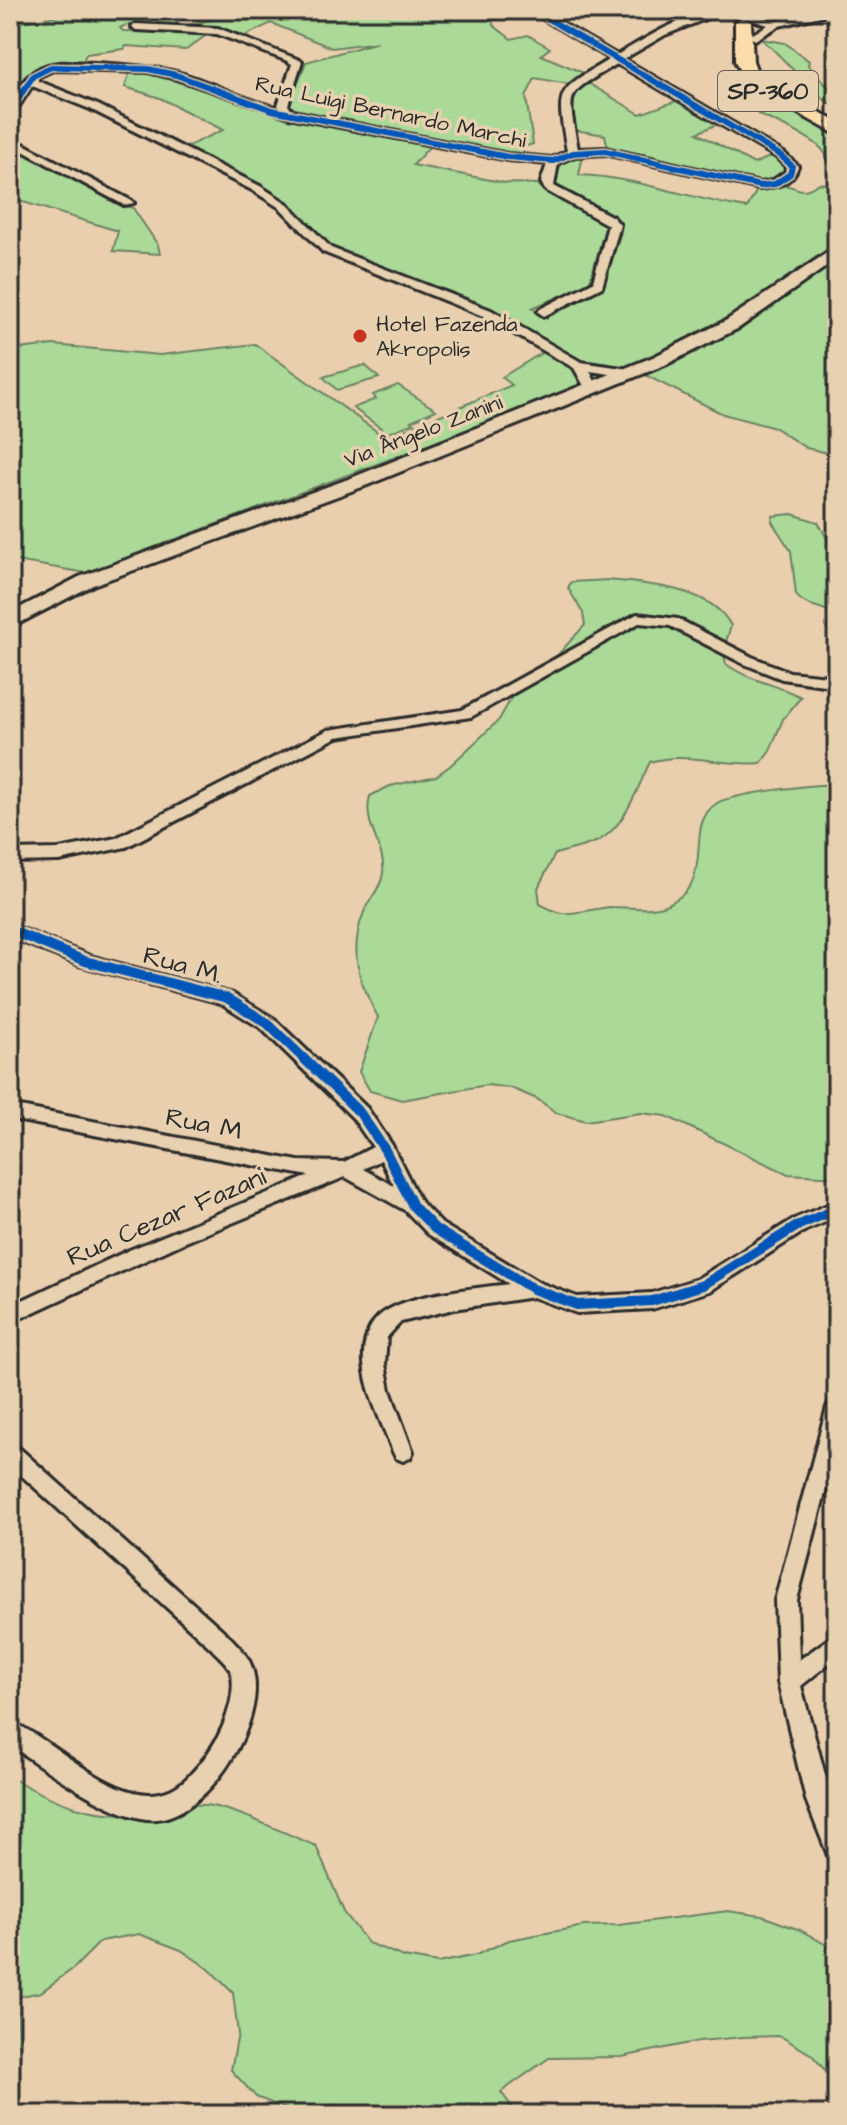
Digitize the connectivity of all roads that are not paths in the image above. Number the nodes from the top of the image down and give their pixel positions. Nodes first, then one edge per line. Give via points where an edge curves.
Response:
1 (533, 10) edge
2 (835, 10) edge
3 (734, 14) edge
4 (776, 24) junction
5 (136, 27) dead end
6 (755, 37) junction
7 (617, 59) junction
8 (772, 70) junction
9 (33, 76) junction
10 (751, 78) junction
11 (51, 91) junction
12 (286, 95) junction
13 (244, 101) junction
14 (12, 108) edge
15 (289, 114) junction
16 (837, 119) edge
17 (837, 130) edge
18 (10, 140) edge
19 (573, 153) junction
20 (553, 161) junction
21 (128, 203) dead end
22 (837, 251) edge
23 (544, 312) dead end
24 (578, 365) junction
25 (629, 373) junction
26 (593, 390) junction
27 (10, 622) edge
28 (836, 684) edge
29 (10, 856) edge
30 (10, 930) edge
31 (10, 1112) edge
32 (385, 1150) junction
33 (346, 1169) junction
34 (413, 1206) junction
35 (837, 1209) edge
36 (533, 1289) junction
37 (10, 1315) edge
38 (837, 1407) edge
39 (10, 1452) edge
40 (403, 1452) dead end
41 (837, 1643) edge
42 (789, 1682) junction
43 (10, 1732) edge
44 (837, 1850) edge

1 - 7 street
2 - 4 street
3 - 4 street
3 - 6 main road, SP-360
3 - 7 street via 661,33
3 - 10 main road, SP-360
4 - 6 street
5 - 12 street via 211,30 289,58 298,63
6 - 8 main road, SP-360
7 - 19 street via 566,95
7 - 19 street via 780,155 792,169 775,184 760,186 645,158 595,150
8 - 10 main road, SP-360
8 - 16 main road, SP-360
9 - 11 street via 35,84
9 - 13 street, Rua Luigi Bernardo Marchi via 60,66 148,69
9 - 14 street
10 - 17 main road, SP-360
11 - 14 street via 31,95
11 - 24 street via 94,107 265,193 327,250 474,307
12 - 13 street
12 - 15 street via 283,105
13 - 15 street, Rua Luigi Bernardo Marchi
15 - 20 street, Rua Luigi Bernardo Marchi
18 - 21 street
19 - 20 street
20 - 23 street via 549,188 614,225 598,284
22 - 25 street, Via Ângelo Zanini via 733,324
24 - 25 street
24 - 26 street
25 - 26 street, Via Ângelo Zanini
26 - 27 street, Via Ângelo Zanini via 86,581
28 - 29 street via 787,676 673,622 637,618 466,714 333,733 120,843 59,855
30 - 32 street, Rua M. via 85,961 227,998 267,1023 350,1103
31 - 33 street, Rua M via 298,1168
32 - 33 street, Rua M
32 - 34 street, Rua M.
33 - 34 street
33 - 37 street, Rua Cezar Fazani via 253,1205
34 - 36 street via 435,1229
35 - 36 street via 799,1225 703,1285 652,1301 577,1305
36 - 40 street via 405,1311 385,1322 374,1355
38 - 42 street via 786,1600
39 - 43 street via 219,1641 242,1669 241,1713 219,1760 185,1798 156,1808 124,1801
41 - 42 street
42 - 44 street via 818,1800

